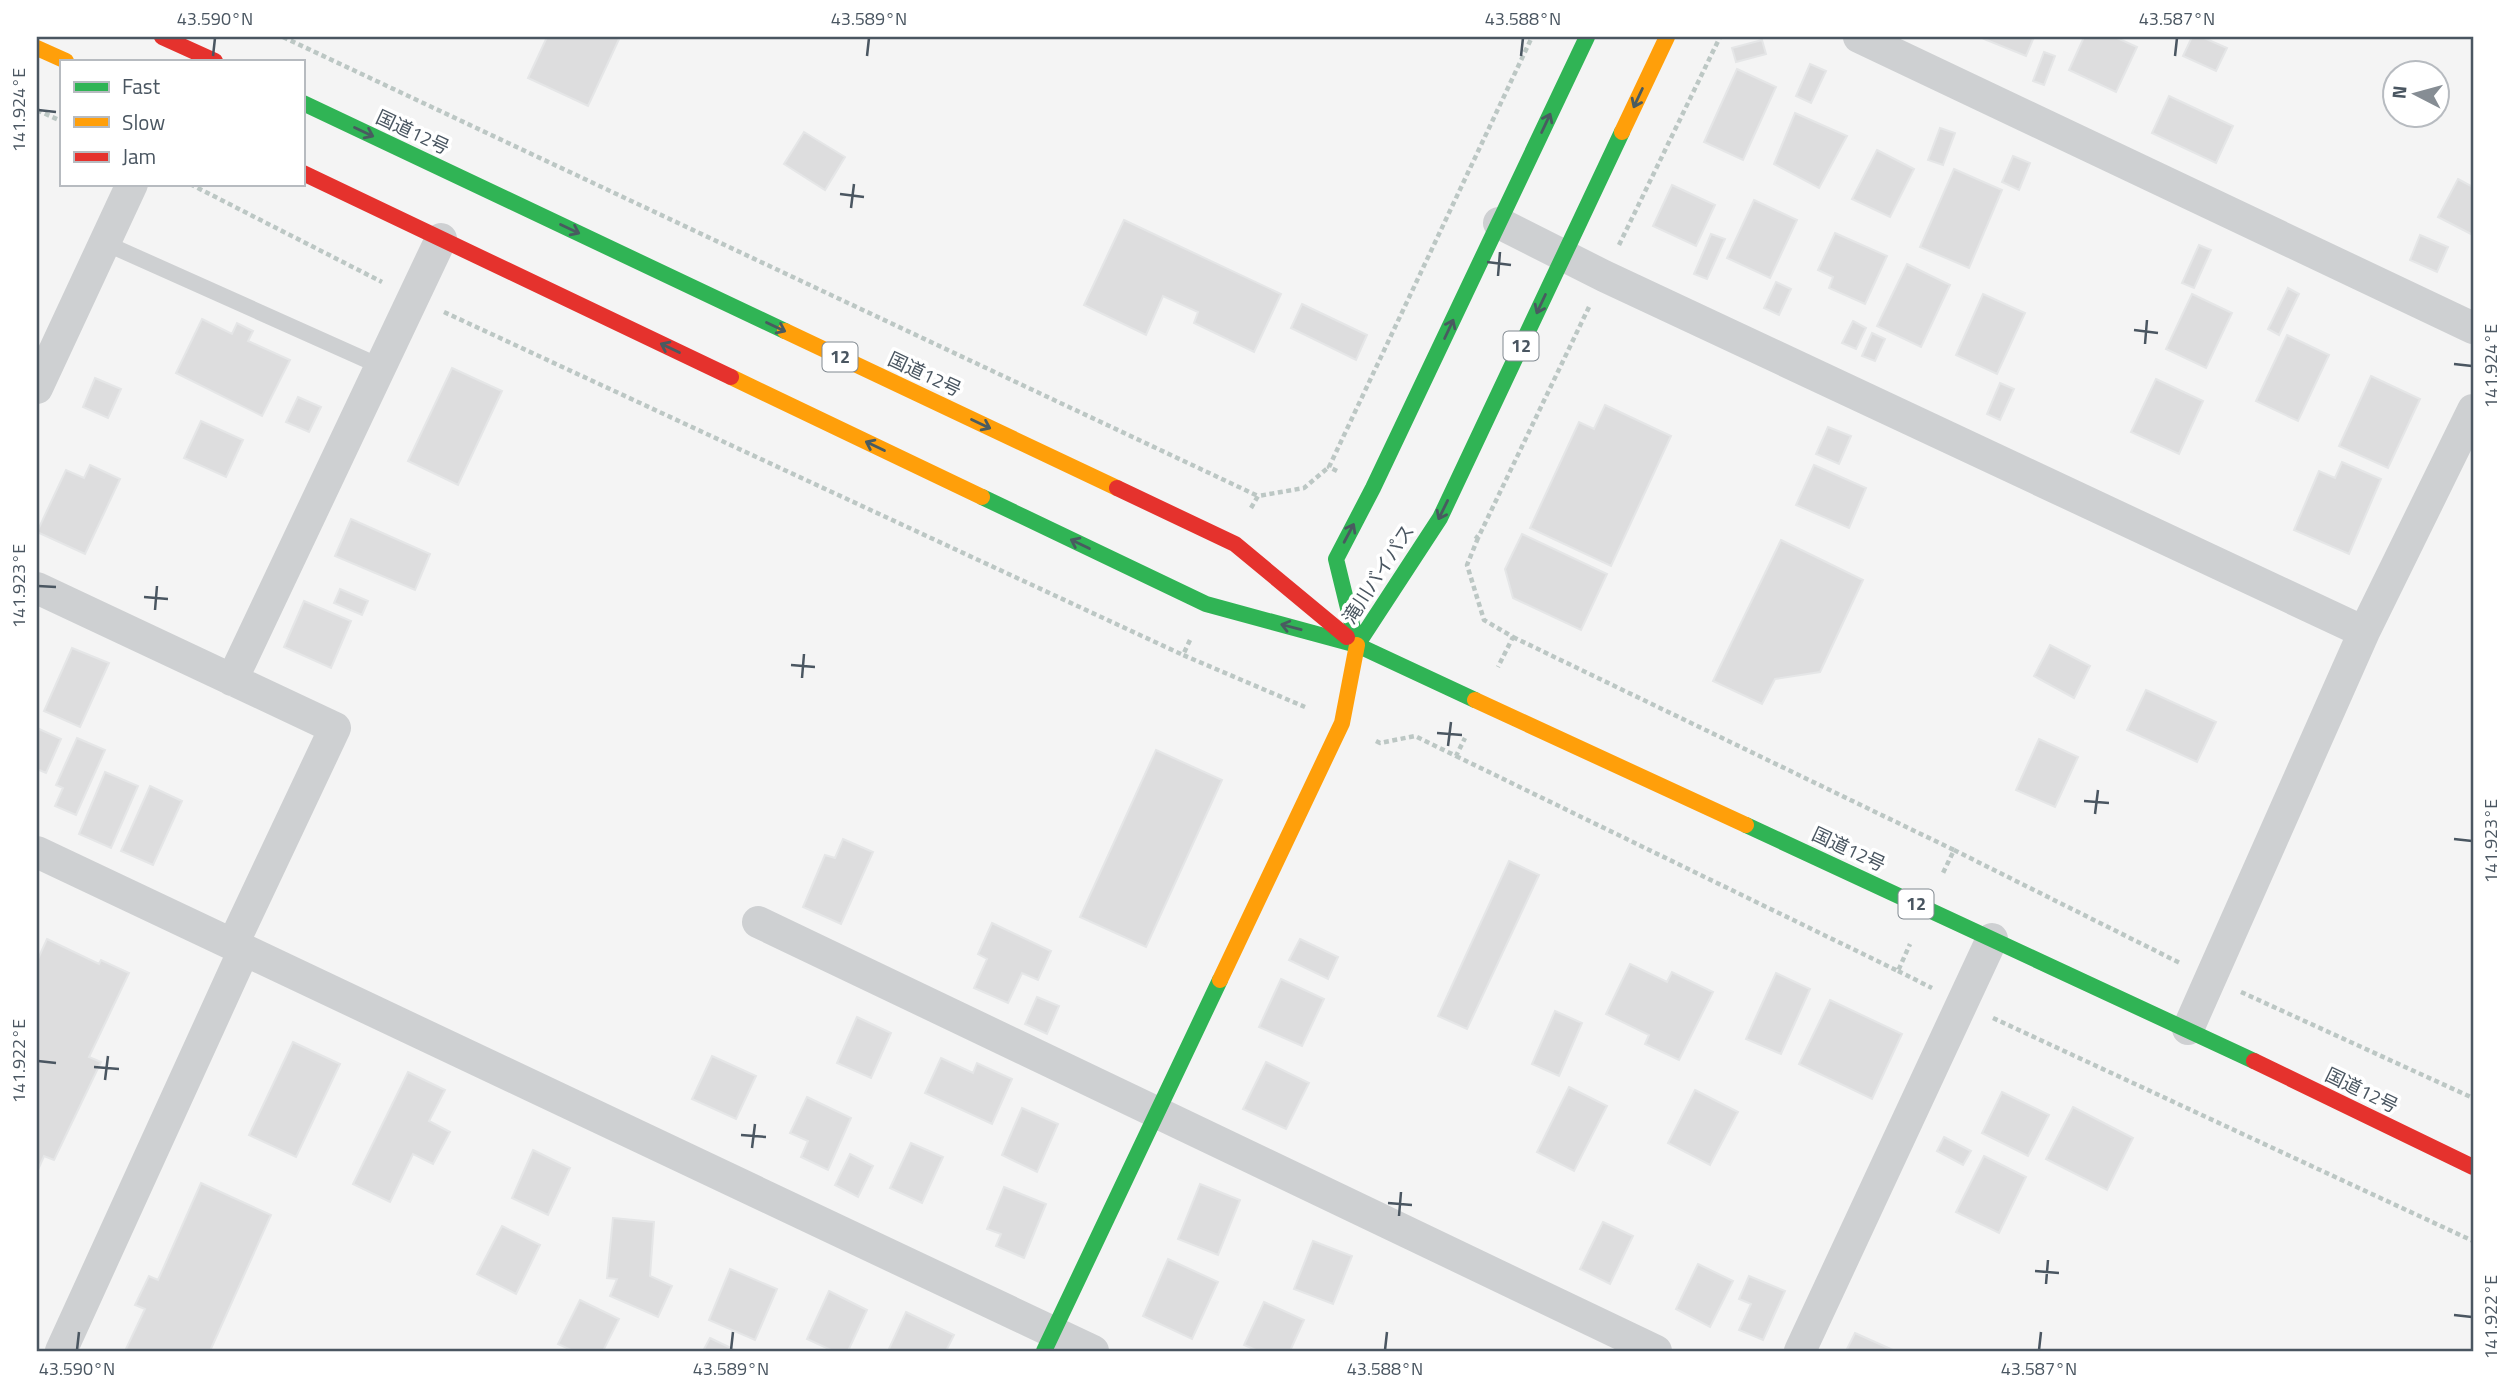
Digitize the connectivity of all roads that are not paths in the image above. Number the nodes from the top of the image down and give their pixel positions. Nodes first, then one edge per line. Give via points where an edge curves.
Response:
1 (162, 37) edge
2 (1587, 37) edge
3 (1667, 37) edge
4 (1859, 37) edge
5 (37, 48) edge
6 (200, 58) edge
7 (64, 60) edge
8 (304, 103) edge
9 (304, 173) edge
10 (131, 186) edge
11 (1499, 223) junction
12 (441, 239) junction
13 (105, 243) junction
14 (1563, 256) junction
15 (2473, 328) edge
16 (382, 367) junction
17 (37, 388) edge
18 (2473, 410) edge
19 (37, 588) edge
20 (2364, 632) junction
21 (1357, 645) junction
22 (232, 680) junction
23 (37, 852) edge
24 (758, 922) dead end
25 (1992, 939) junction
26 (238, 947) junction
27 (2188, 1029) junction
28 (1159, 1112) junction
29 (2473, 1167) edge
30 (1049, 1342) edge
31 (61, 1351) edge
32 (1093, 1351) edge
33 (1656, 1351) edge
34 (1800, 1351) edge

1 - 6 main road
11 -> 2 main road, 滝川バイパス
3 -> 14 main road, 滝川バイパス / 12
4 - 15 street
5 - 7 main road
8 -> 21 main road, 国道12号 / 12 via 1235,544
9 - 12 main road, 国道12号 / 12
10 - 13 street
11 - 14 street
21 -> 11 main road, 滝川バイパス via 1336,559
12 - 16 street
21 -> 12 main road, 国道12号 / 12 via 1206,604
13 - 16 lane
13 - 17 street
14 - 20 street
14 -> 21 main road, 滝川バイパス / 12 via 1440,517
16 - 22 street
18 - 20 street
19 - 22 street
20 - 27 street
21 - 25 main road, 国道12号 / 12
21 - 28 main road via 1342,723
22 - 26 street via 335,728
23 - 26 street
24 - 28 street
25 - 27 main road, 国道12号 / 12
25 - 34 street
26 - 30 street
26 - 31 street
27 - 29 main road, 国道12号 / 12
28 - 30 main road
28 - 33 street
30 - 32 street

